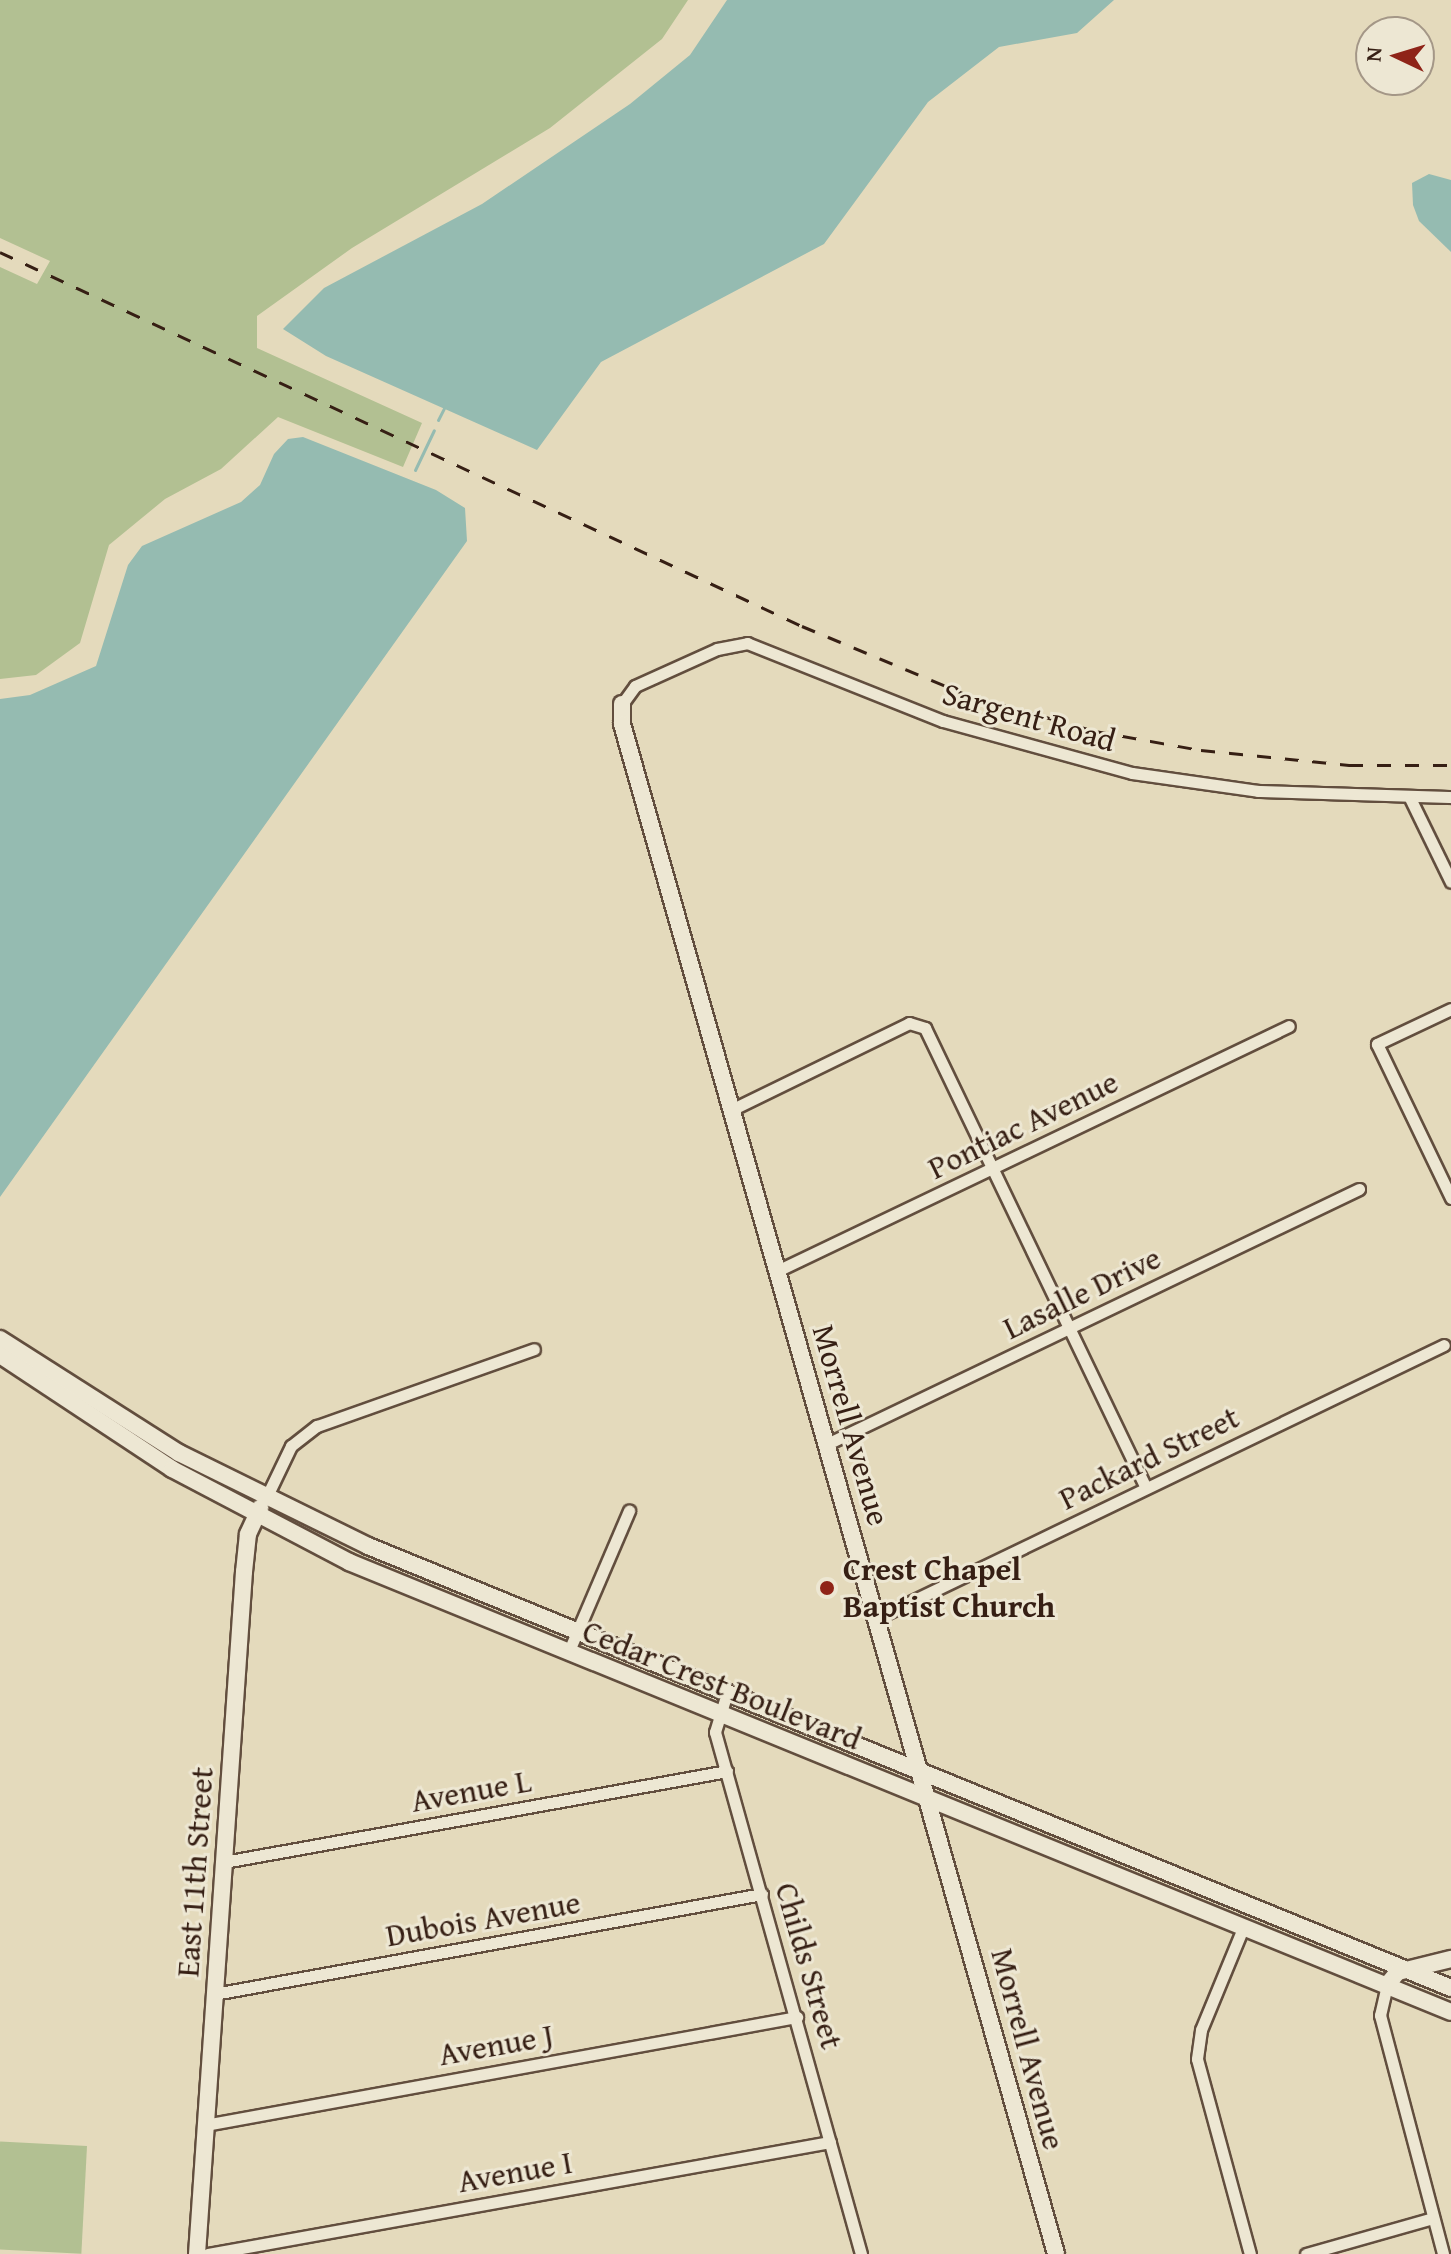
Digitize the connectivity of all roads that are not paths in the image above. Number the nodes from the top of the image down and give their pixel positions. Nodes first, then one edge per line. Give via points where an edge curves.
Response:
1 (622, 704) joint
2 (1451, 797) edge
3 (1410, 798) junction
4 (1451, 882) edge
5 (1451, 1009) edge
6 (1289, 1026) dead end
7 (733, 1109) junction
8 (993, 1168) junction
9 (1359, 1189) dead end
10 (1451, 1198) edge
11 (779, 1270) junction
12 (1071, 1327) junction
13 (0, 1339) edge
14 (1444, 1345) dead end
15 (534, 1349) dead end
16 (0, 1355) edge
17 (50, 1380) junction
18 (827, 1444) junction
19 (1146, 1488) junction
20 (266, 1498) junction
21 (629, 1511) dead end
22 (256, 1516) junction
23 (877, 1618) junction
24 (577, 1630) junction
25 (568, 1653) junction
26 (727, 1693) junction
27 (718, 1714) junction
28 (727, 1771) junction
29 (920, 1772) junction
30 (930, 1801) junction
31 (224, 1862) junction
32 (762, 1894) junction
33 (1252, 1906) junction
34 (1243, 1928) junction
35 (1451, 1959) edge
36 (1410, 1969) junction
37 (1387, 1985) junction
38 (1450, 1986) edge
39 (1404, 1990) junction
40 (214, 1994) junction
41 (1451, 2012) edge
42 (797, 2017) junction
43 (205, 2125) junction
44 (830, 2142) junction
45 (1433, 2218) junction
46 (197, 2254) edge
47 (208, 2254) edge
48 (861, 2254) edge
49 (1056, 2254) edge
50 (1250, 2254) edge
51 (1306, 2254) edge
52 (1443, 2254) edge

1 - 3 street, Sargent Road via 635,686 717,649 747,643 943,721 1132,773 1258,791
1 - 7 main road, Morrell Avenue via 622,724
2 - 3 street, Sargent Road
3 - 4 street
5 - 10 street via 1377,1044
6 - 8 street, Pontiac Avenue
7 - 8 street via 918,1022
7 - 11 main road, Morrell Avenue
8 - 11 street, Pontiac Avenue
8 - 12 street
9 - 12 street, Lasalle Drive
11 - 18 main road, Morrell Avenue
12 - 18 street, Lasalle Drive
12 - 19 street
13 - 17 main road, Cedar Crest Boulevard
14 - 19 street, Packard Street
15 - 20 street via 317,1426 291,1446
16 - 17 main road, Cedar Crest Boulevard
17 - 20 main road, Cedar Crest Boulevard
17 - 22 main road, Cedar Crest Boulevard via 172,1469
18 - 23 main road, Morrell Avenue
19 - 23 street, Packard Street
20 - 22 main road, East 11th Street
20 - 24 main road, Cedar Crest Boulevard via 368,1546
21 - 24 street
22 - 25 main road, Cedar Crest Boulevard via 349,1562
22 - 31 main road, East 11th Street via 244,1572
23 - 29 main road, Morrell Avenue
24 - 25 street
24 - 26 main road, Cedar Crest Boulevard
25 - 27 main road, Cedar Crest Boulevard
26 - 27 street, Childs Street
26 - 29 main road, Cedar Crest Boulevard
27 - 28 street, Childs Street via 715,1732
27 - 30 main road, Cedar Crest Boulevard
28 - 31 street, Avenue L
28 - 32 street, Childs Street
29 - 30 main road, Morrell Avenue
29 - 33 main road, Cedar Crest Boulevard
30 - 34 main road, Cedar Crest Boulevard
30 - 49 main road, Morrell Avenue
31 - 40 main road, East 11th Street
32 - 40 street, Dubois Avenue
32 - 42 street, Childs Street
33 - 34 main road
33 - 36 main road, Cedar Crest Boulevard
34 - 37 main road, Cedar Crest Boulevard
34 - 50 street via 1201,2030 1197,2059
35 - 36 main road
36 - 37 main road via 1390,1977
36 - 38 main road, Cedar Crest Boulevard
37 - 39 main road, Cedar Crest Boulevard
37 - 45 street via 1380,2015
38 - 39 main road
39 - 41 main road, Cedar Crest Boulevard
40 - 43 main road, East 11th Street
42 - 43 street, Avenue J
42 - 44 street, Childs Street
43 - 46 main road, East 11th Street
44 - 47 street, Avenue I
44 - 48 street, Childs Street
45 - 51 street
45 - 52 street

